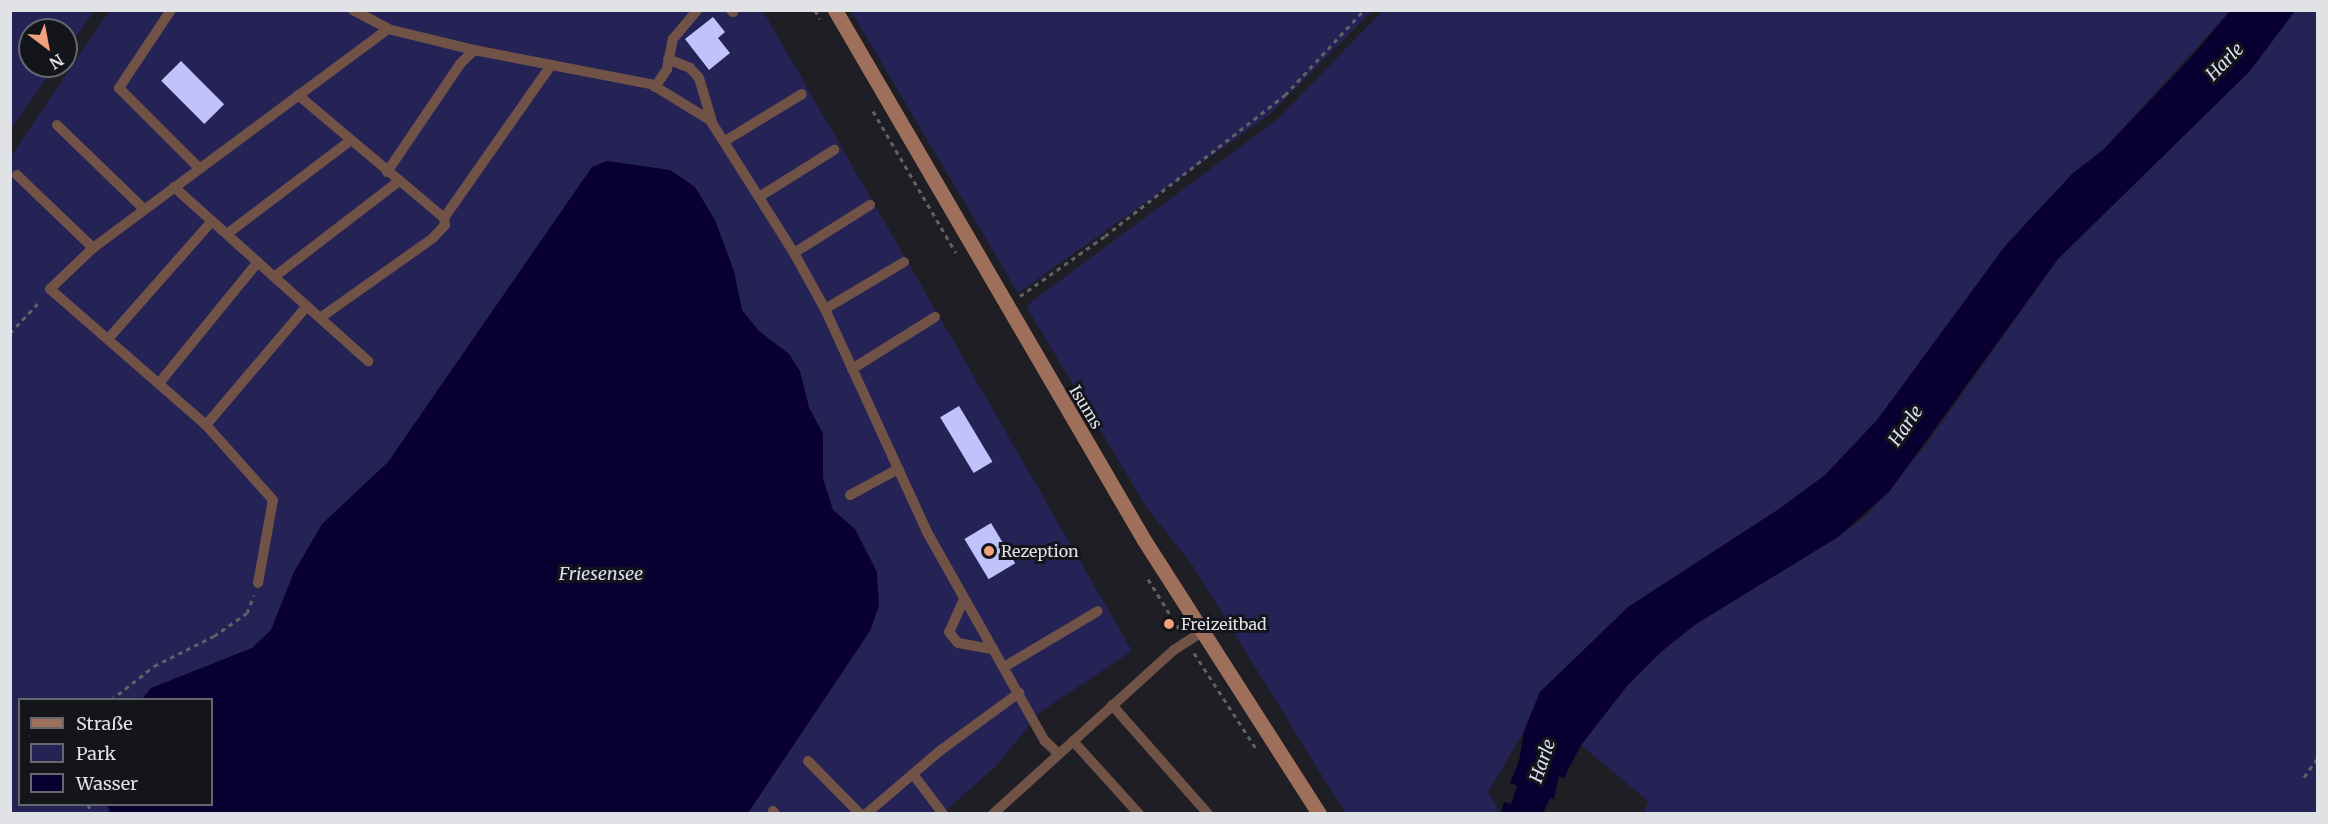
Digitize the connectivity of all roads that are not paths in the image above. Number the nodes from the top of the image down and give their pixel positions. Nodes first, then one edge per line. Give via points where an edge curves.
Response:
1 (171, 10) edge
2 (353, 10) edge
3 (697, 10) edge
4 (835, 10) edge
5 (388, 29) junction
6 (474, 50) junction
7 (668, 59) junction
8 (551, 65) junction
9 (656, 87) junction
10 (802, 94) dead end
11 (298, 95) junction
12 (57, 125) dead end
13 (714, 126) junction
14 (350, 141) junction
15 (725, 141) junction
16 (834, 150) dead end
17 (199, 168) junction
18 (387, 172) junction
19 (17, 175) dead end
20 (399, 181) junction
21 (174, 187) junction
22 (759, 197) junction
23 (870, 205) dead end
24 (144, 209) junction
25 (444, 218) junction
26 (212, 221) junction
27 (226, 234) junction
28 (93, 248) junction
29 (794, 253) junction
30 (258, 262) junction
31 (904, 262) dead end
32 (274, 277) junction
33 (307, 306) junction
34 (825, 309) junction
35 (935, 317) dead end
36 (320, 318) junction
37 (108, 339) junction
38 (368, 361) dead end
39 (852, 369) junction
40 (160, 382) junction
41 (206, 425) junction
42 (898, 469) junction
43 (850, 495) dead end
44 (258, 583) road end
45 (964, 598) junction
46 (1098, 611) dead end
47 (1202, 632) junction
48 (993, 648) junction
49 (1004, 667) junction
50 (1019, 693) junction
51 (1112, 705) junction
52 (1073, 741) junction
53 (1058, 753) junction
54 (808, 761) dead end
55 (913, 774) junction
56 (860, 813) edge
57 (866, 813) edge
58 (943, 813) edge
59 (993, 813) edge
60 (1139, 813) edge
61 (1206, 813) edge
62 (1319, 813) edge

1 - 17 lane via 118,88
2 - 5 lane
3 - 7 lane via 679,28
4 - 47 main road, Isums via 1004,304
5 - 6 lane
5 - 11 lane
6 - 8 lane
6 - 18 lane via 460,64
7 - 9 lane via 667,69
7 - 13 lane via 690,68 699,78
8 - 9 lane via 604,73
8 - 25 lane
9 - 13 lane
10 - 15 lane
11 - 14 lane
11 - 17 lane
12 - 24 lane
13 - 15 lane
14 - 18 lane
14 - 27 lane
15 - 22 lane
16 - 22 lane
17 - 21 lane
18 - 20 lane
19 - 28 lane
20 - 25 lane
20 - 32 lane
21 - 24 lane
21 - 26 lane
22 - 29 lane
23 - 29 lane
24 - 28 lane
25 - 36 lane via 445,225 433,238
26 - 27 lane
26 - 37 lane
27 - 30 lane
28 - 37 lane via 50,289
29 - 34 lane
30 - 32 lane
30 - 40 lane
31 - 34 lane
32 - 33 lane
33 - 36 lane
33 - 41 lane
34 - 39 lane
35 - 39 lane
36 - 38 lane
37 - 40 lane
39 - 42 lane
40 - 41 lane
41 - 44 lane via 273,500
42 - 43 lane
42 - 45 lane
45 - 48 lane
45 - 48 lane via 949,632 958,643
46 - 49 lane
47 - 51 lane via 1174,650
47 - 62 main road, Isums
48 - 49 lane
49 - 50 lane
50 - 53 lane via 1045,741
50 - 55 lane
51 - 52 lane
51 - 61 lane
52 - 53 lane
52 - 60 lane
53 - 59 lane
54 - 56 lane
55 - 57 lane
55 - 58 lane

